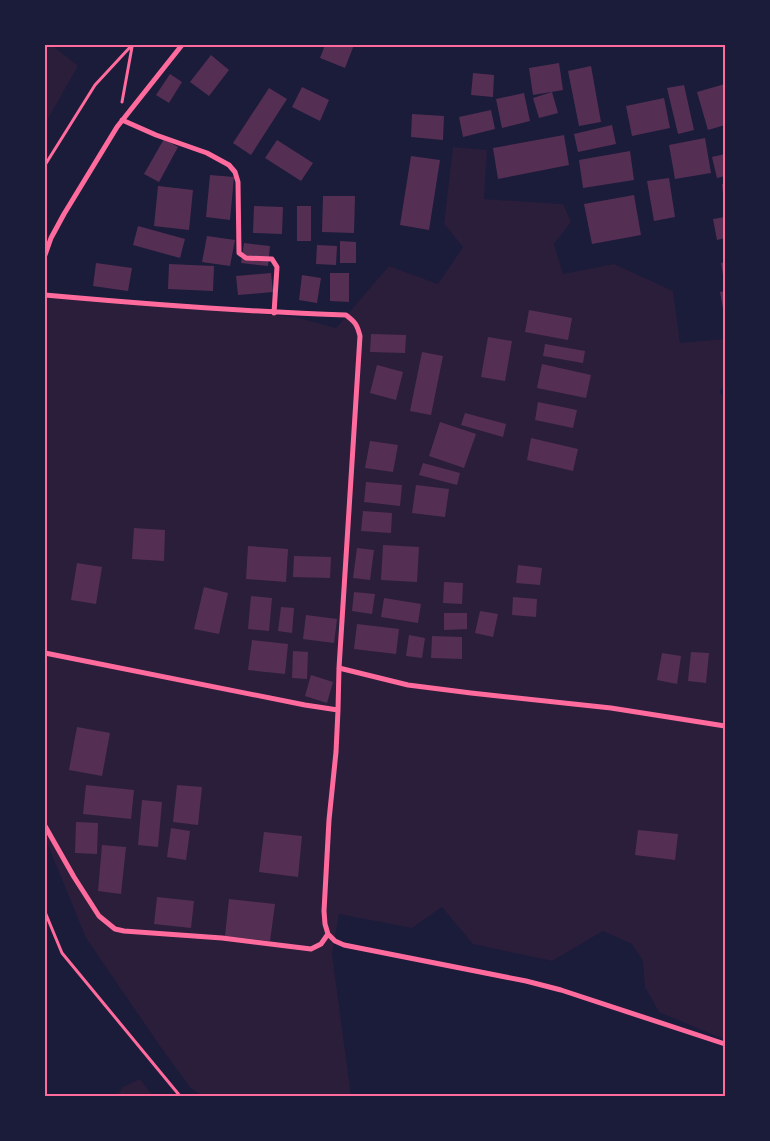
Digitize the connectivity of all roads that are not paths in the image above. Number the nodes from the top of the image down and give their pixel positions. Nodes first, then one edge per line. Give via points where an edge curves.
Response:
1 (182, 45) edge
2 (122, 120) junction
3 (45, 255) edge
4 (45, 295) edge
5 (274, 313) junction
6 (45, 653) edge
7 (339, 668) junction
8 (338, 710) junction
9 (725, 726) edge
10 (45, 826) edge
11 (328, 934) junction
12 (725, 1044) edge

1 - 2 street
2 - 3 street via 64,214
2 - 5 street via 207,153 235,172 238,182 239,253 246,258 272,259 276,267
4 - 5 street
5 - 7 street via 346,315 354,321 360,336
6 - 8 street
7 - 8 street
7 - 9 street via 408,685 611,708
8 - 11 street via 324,911
10 - 11 street via 99,916 115,928 311,948 321,944
11 - 12 street via 350,947 561,990

